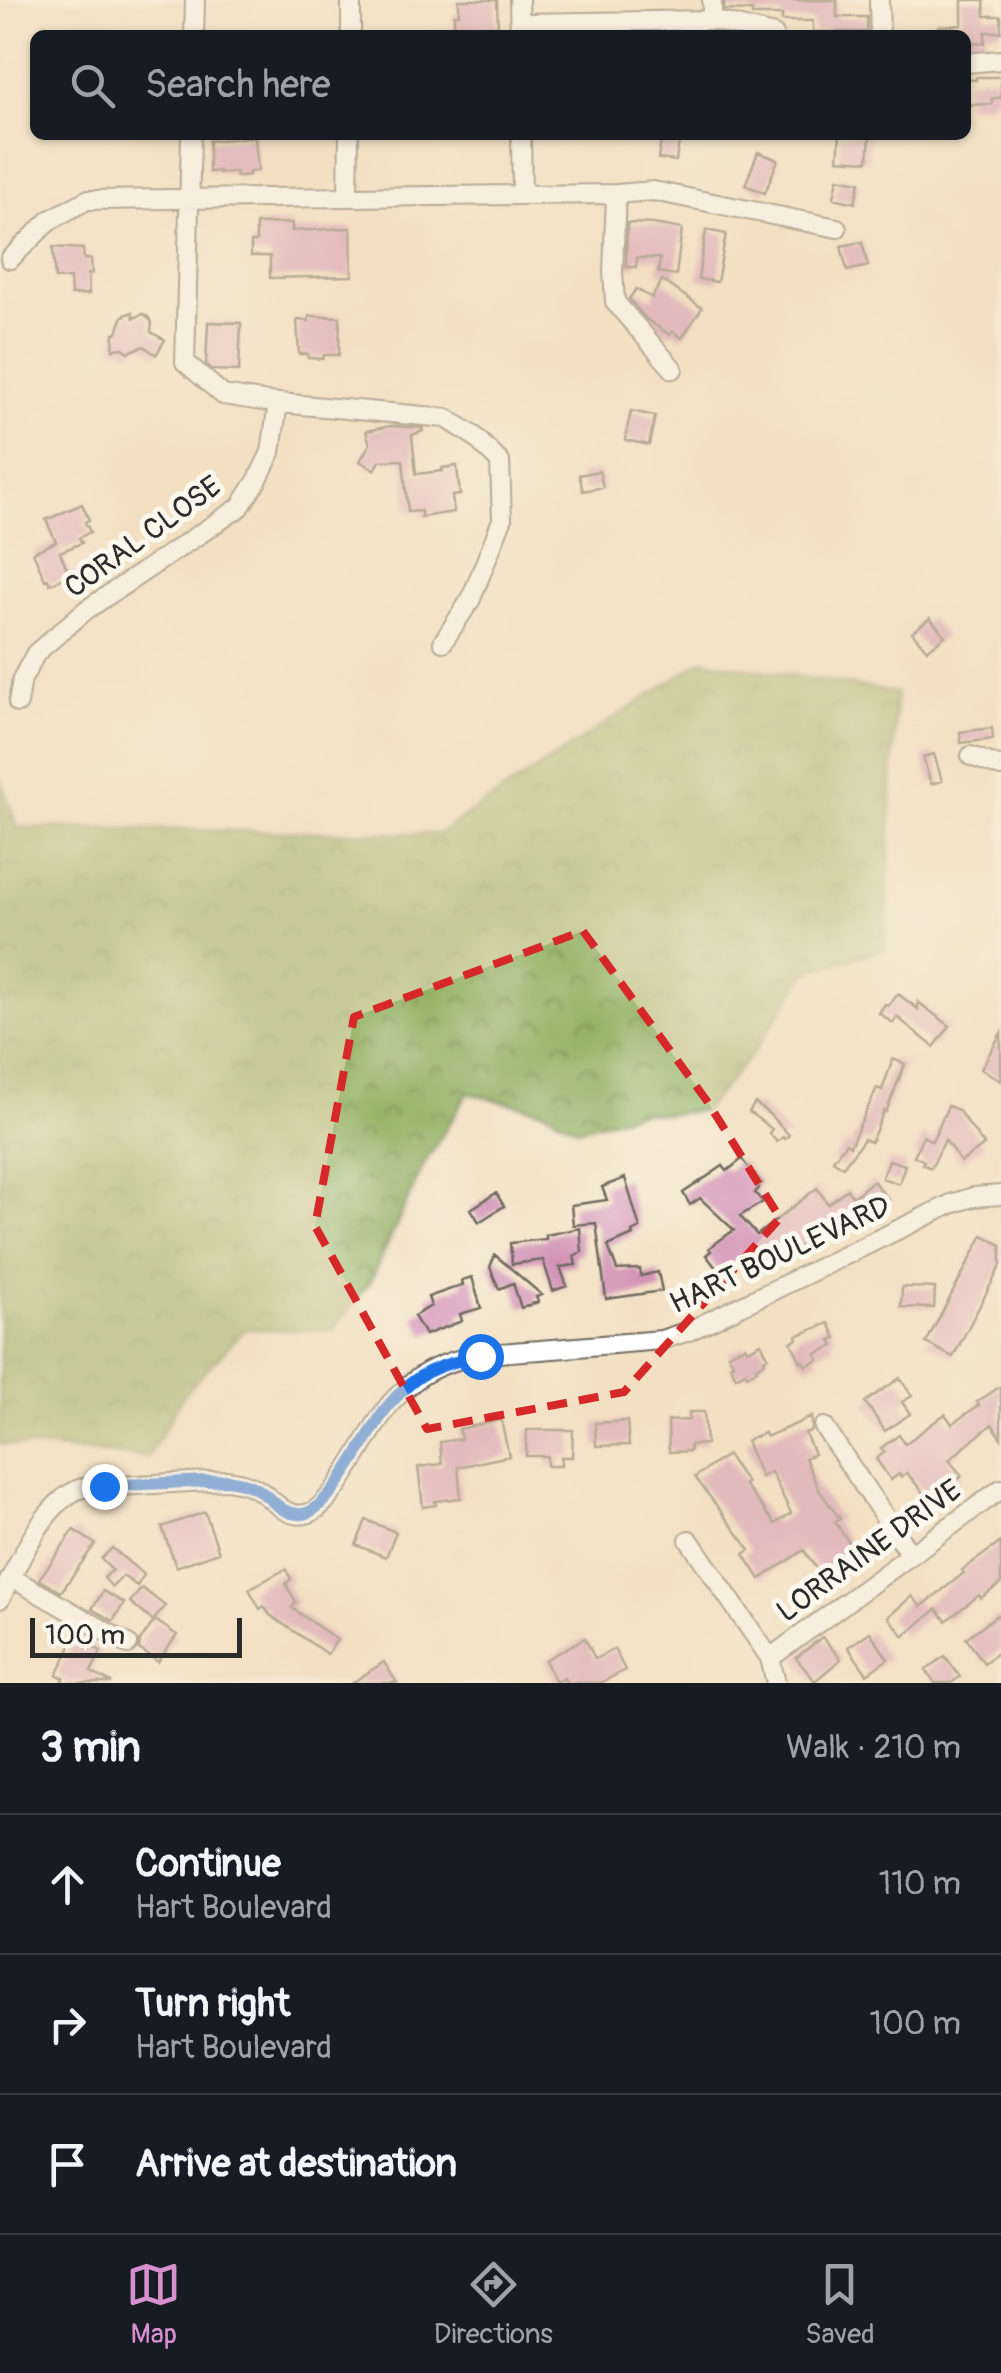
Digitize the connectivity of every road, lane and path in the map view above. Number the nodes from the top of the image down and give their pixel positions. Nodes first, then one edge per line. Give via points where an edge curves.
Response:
1 (194, 0) edge
2 (351, 0) edge
3 (519, 0) edge
4 (712, 0) edge
5 (879, 0) edge
6 (712, 20) junction
7 (520, 29) edge
8 (194, 30) edge
9 (350, 30) edge
10 (753, 30) edge
11 (880, 30) edge
12 (1001, 60) edge
13 (971, 63) edge
14 (191, 140) edge
15 (349, 140) edge
16 (521, 140) edge
17 (616, 194) junction
18 (522, 195) junction
19 (348, 197) junction
20 (190, 198) junction
21 (838, 228) dead end
22 (10, 259) dead end
23 (673, 369) dead end
24 (278, 402) junction
25 (443, 642) dead end
26 (18, 703) dead end
27 (971, 756) dead end
28 (1001, 767) edge
29 (1001, 1196) edge
30 (824, 1427) dead end
31 (1001, 1489) edge
32 (689, 1540) dead end
33 (910, 1554) junction
34 (12, 1578) junction
35 (0, 1599) edge
36 (128, 1644) dead end
37 (770, 1658) junction
38 (776, 1683) edge

1 - 8 street
2 - 9 street
3 - 7 street
4 - 6 street
5 - 11 street
6 - 7 street
6 - 10 street
12 - 13 street
14 - 20 street
15 - 19 street
16 - 18 street
17 - 18 street
17 - 21 street via 653,192
17 - 23 street via 615,302
18 - 19 street
19 - 20 street
20 - 22 street via 87,200 50,220
20 - 24 street via 185,362 223,395
24 - 25 street via 446,418 500,462 502,520 471,599
24 - 26 street, CORAL CLOSE via 271,452 240,507 86,610 36,653
27 - 28 street
29 - 34 street, HART BOULEVARD via 951,1204 660,1340 449,1362 390,1404 327,1500 310,1513 290,1513 257,1489 227,1480 70,1492 56,1503
30 - 33 street
31 - 33 street, LORRAINE DRIVE
32 - 37 street
33 - 37 street, LORRAINE DRIVE
34 - 35 street, HART BOULEVARD
34 - 36 street
37 - 38 street

